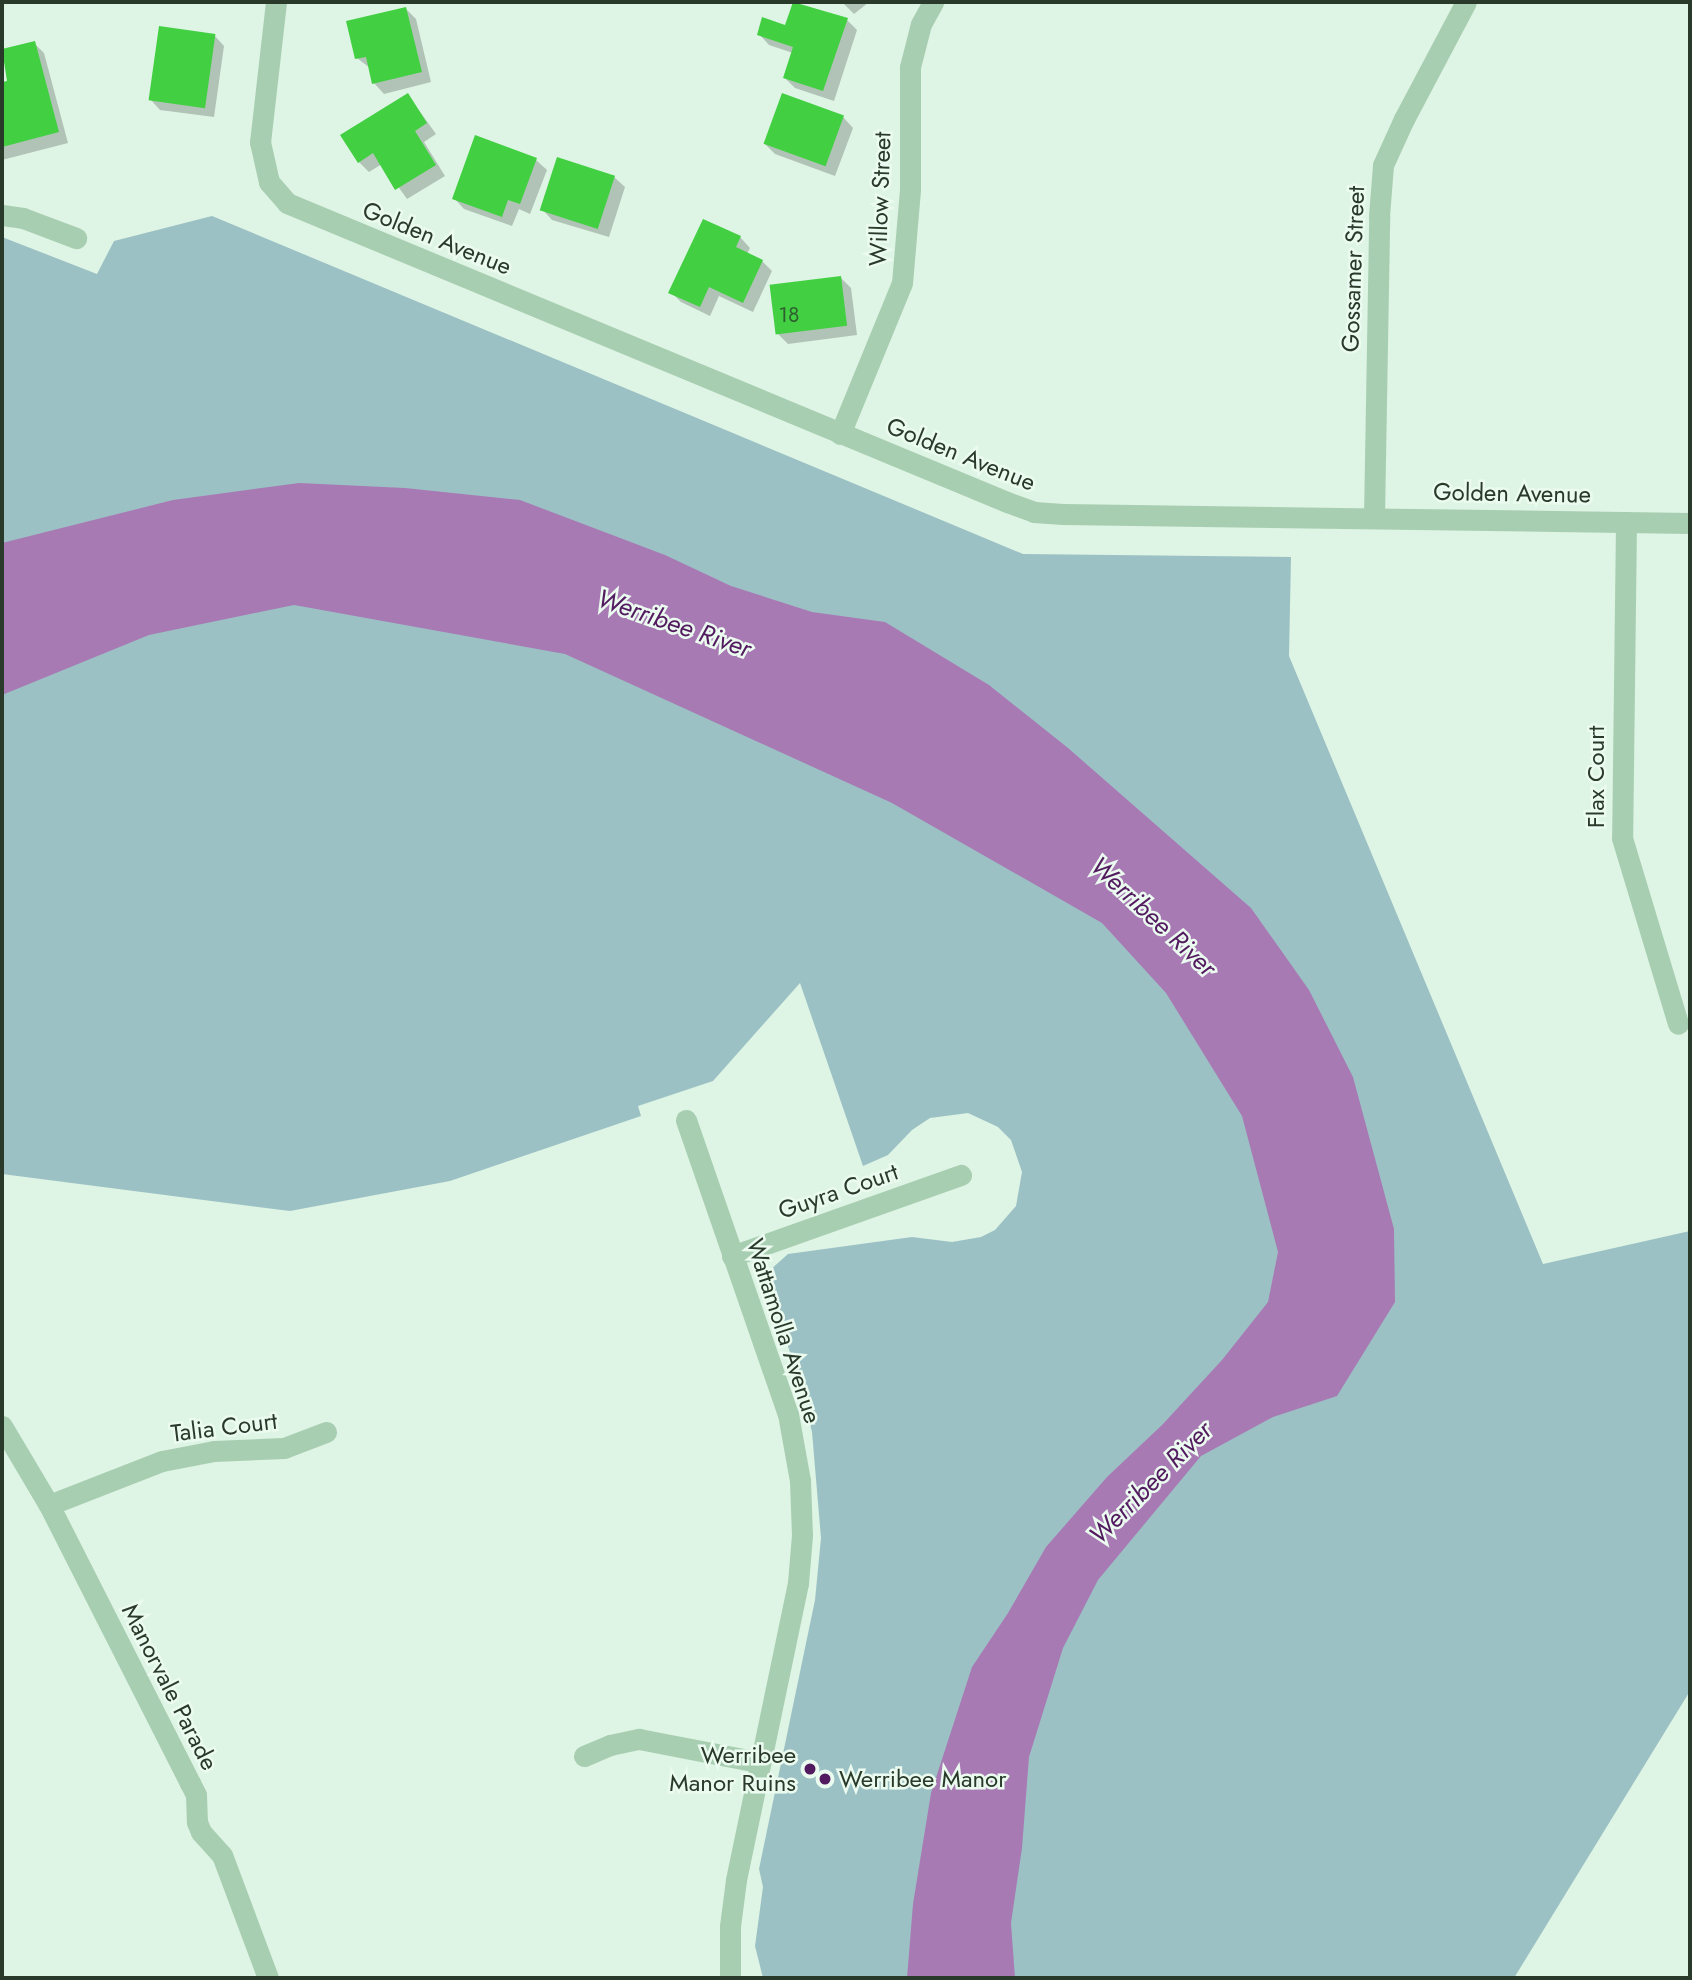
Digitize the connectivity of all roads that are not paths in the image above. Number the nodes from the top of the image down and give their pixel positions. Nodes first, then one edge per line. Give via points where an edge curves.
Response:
1 (276, 2) edge
2 (933, 2) edge
3 (1466, 2) edge
4 (2, 215) edge
5 (76, 238) dead end
6 (840, 434) junction
7 (1374, 517) junction
8 (1626, 522) junction
9 (1690, 523) edge
10 (1678, 1024) dead end
11 (686, 1120) dead end
12 (961, 1175) dead end
13 (732, 1256) junction
14 (2, 1426) edge
15 (326, 1432) dead end
16 (49, 1505) junction
17 (584, 1756) dead end
18 (760, 1762) junction
19 (268, 1978) edge
20 (730, 1978) edge

1 - 6 street, Golden Avenue via 261,155 270,183 288,203
2 - 6 street, Willow Street via 921,24 910,67 909,189 902,283
3 - 7 street, Gossamer Street via 1383,165
4 - 5 street
6 - 7 street, Golden Avenue via 1034,512
7 - 8 street, Golden Avenue
8 - 9 street, Golden Avenue
8 - 10 street, Flax Court via 1622,838
11 - 13 street, Wattamolla Avenue
12 - 13 street, Guyra Court
13 - 18 street, Wattamolla Avenue via 788,1414 800,1481 798,1583
14 - 16 street, Manorvale Parade
15 - 16 street, Talia Court via 284,1448 214,1451 162,1461
16 - 19 street, Manorvale Parade via 196,1795 197,1822 222,1856
17 - 18 street via 639,1739
18 - 20 street, Wattamolla Avenue via 734,1891

